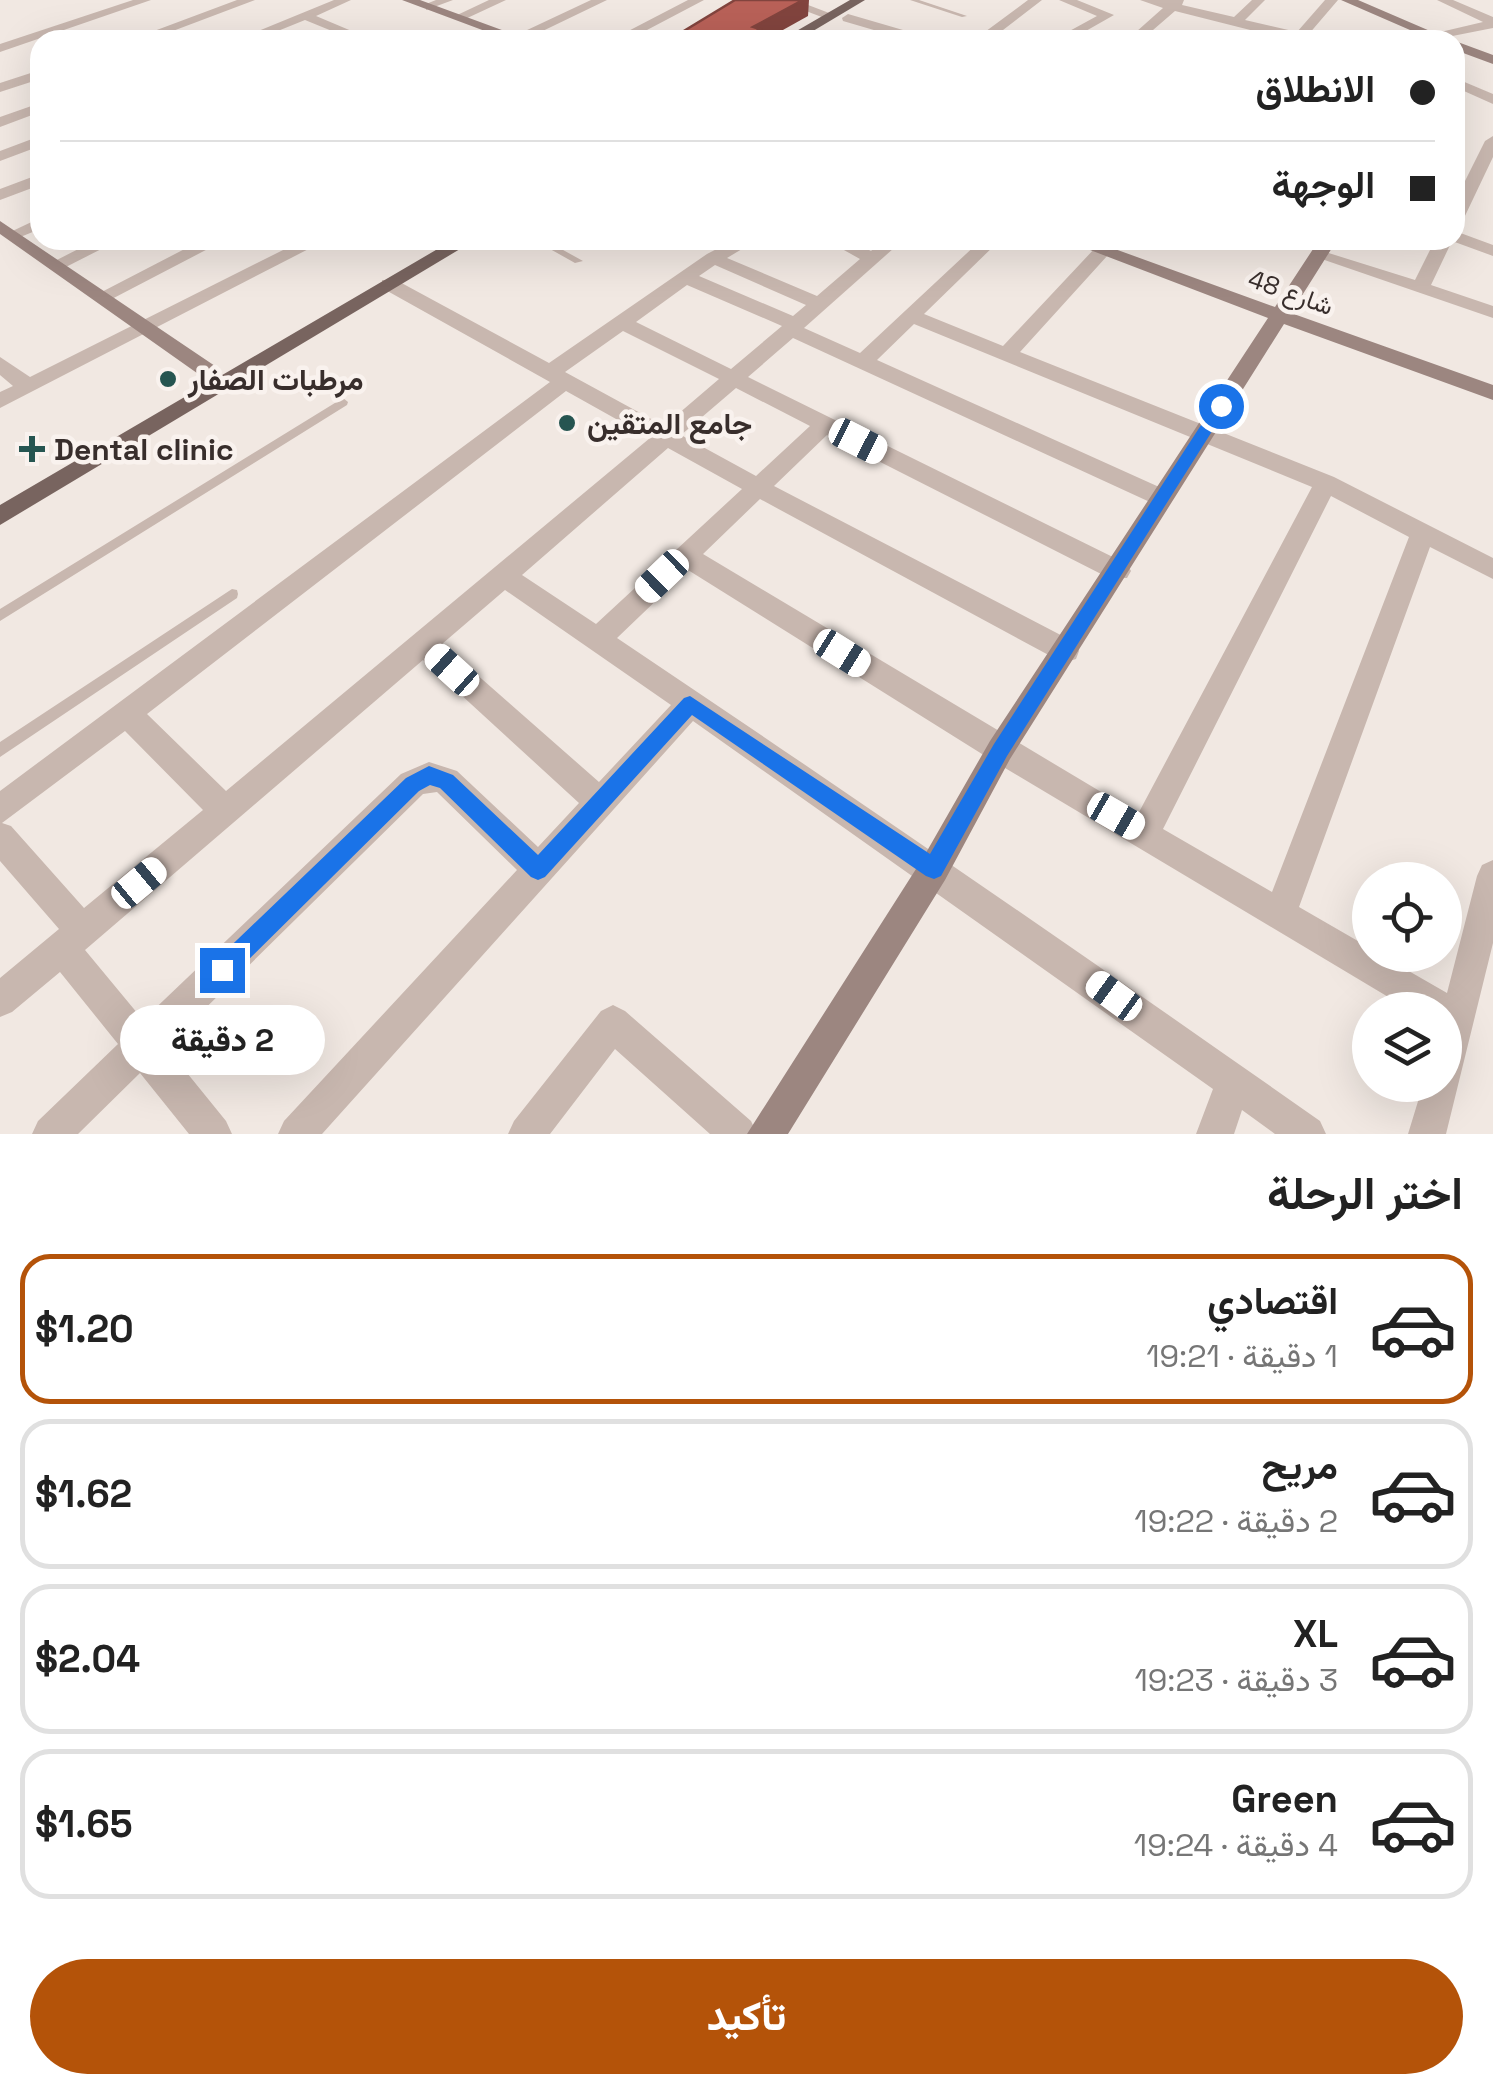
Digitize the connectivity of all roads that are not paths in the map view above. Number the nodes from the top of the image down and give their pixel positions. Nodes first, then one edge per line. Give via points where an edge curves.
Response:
1 (145, 0) edge
2 (249, 0) edge
3 (346, 0) edge
4 (408, 0) edge
5 (447, 0) edge
6 (500, 0) edge
7 (601, 0) edge
8 (655, 0) edge
9 (698, 0) edge
10 (784, 0) edge
11 (859, 0) edge
12 (879, 0) edge
13 (913, 0) edge
14 (1036, 0) edge
15 (1065, 0) edge
16 (1146, 0) edge
17 (1258, 0) edge
18 (1332, 0) edge
19 (1346, 0) edge
20 (1443, 0) edge
21 (1176, 3) edge
22 (430, 7) junction
23 (682, 8) junction
24 (206, 16) junction
25 (306, 16) junction
26 (831, 16) junction
27 (964, 16) dead end
28 (459, 17) junction
29 (848, 18) junction
30 (222, 22) dead end
31 (1236, 22) junction
32 (1493, 23) edge
33 (53, 30) edge
34 (166, 30) edge
35 (275, 30) edge
36 (341, 30) edge
37 (493, 30) edge
38 (536, 30) edge
39 (638, 30) edge
40 (806, 30) edge
41 (827, 30) edge
42 (888, 30) edge
43 (995, 30) edge
44 (1079, 30) edge
45 (1145, 30) edge
46 (1268, 30) edge
47 (1310, 30) edge
48 (1419, 30) edge
49 (1465, 36) edge
50 (30, 37) edge
51 (0, 45) edge
52 (1465, 49) edge
53 (1493, 60) edge
54 (30, 78) edge
55 (1465, 87) edge
56 (0, 88) edge
57 (1493, 100) edge
58 (30, 111) edge
59 (0, 122) edge
60 (1493, 141) edge
61 (30, 145) edge
62 (0, 156) edge
63 (30, 183) edge
64 (0, 196) edge
65 (1465, 198) edge
66 (6, 230) edge
67 (1465, 240) edge
68 (30, 247) edge
69 (35, 250) edge
70 (88, 250) edge
71 (196, 250) edge
72 (298, 250) edge
73 (421, 250) edge
74 (449, 250) edge
75 (557, 250) edge
76 (729, 250) edge
77 (856, 250) edge
78 (882, 250) edge
79 (980, 250) edge
80 (1322, 250) edge
81 (1331, 250) edge
82 (1439, 250) edge
83 (1102, 251) joint
84 (1493, 251) edge
85 (713, 258) junction
86 (872, 258) junction
87 (578, 261) dead end
88 (56, 265) junction
89 (685, 277) junction
90 (390, 284) junction
91 (1420, 288) junction
92 (101, 297) junction
93 (819, 304) junction
94 (1493, 312) edge
95 (1282, 315) junction
96 (911, 316) junction
97 (621, 322) junction
98 (792, 327) junction
99 (146, 328) junction
100 (1007, 354) junction
101 (862, 363) junction
102 (0, 364) edge
103 (211, 373) junction
104 (559, 376) junction
105 (732, 378) junction
106 (28, 387) junction
107 (1493, 393) edge
108 (0, 402) edge
109 (343, 402) dead end
110 (825, 424) junction
111 (664, 434) junction
112 (1201, 436) junction
113 (1326, 483) junction
114 (757, 487) junction
115 (0, 497) edge
116 (1160, 497) junction
117 (0, 516) edge
118 (1423, 532) junction
119 (684, 556) junction
120 (1493, 569) edge
121 (1118, 571) junction
122 (504, 576) junction
123 (232, 594) dead end
124 (0, 616) edge
125 (596, 640) junction
126 (423, 644) junction
127 (1066, 652) junction
128 (690, 704) junction
129 (126, 714) junction
130 (0, 750) edge
131 (1000, 750) junction
132 (600, 802) junction
133 (0, 808) edge
134 (225, 810) junction
135 (1145, 833) junction
136 (0, 837) edge
137 (538, 869) junction
138 (934, 869) junction
139 (1493, 876) edge
140 (1280, 914) junction
141 (72, 940) junction
142 (1413, 992) edge
143 (1456, 992) edge
144 (0, 1000) edge
145 (141, 1049) junction
146 (1234, 1081) junction
147 (1436, 1102) edge
148 (51, 1134) edge
149 (213, 1134) edge
150 (297, 1134) edge
151 (526, 1134) edge
152 (738, 1134) edge
153 (766, 1134) edge
154 (1215, 1134) edge
155 (1307, 1134) edge
156 (1428, 1134) edge

1 - 33 street
2 - 24 street
3 - 25 street
4 - 22 street
5 - 22 street
6 - 28 street
7 - 38 street
8 - 23 street
9 - 23 street
10 - 26 street
11 - 26 main road
12 - 29 main road
13 - 27 lane
14 - 43 street
15 - 44 street via 1108,15
16 - 21 street
17 - 31 street
18 - 47 street
19 - 48 street
20 - 32 street
21 - 31 street
21 - 45 street
22 - 28 street
23 - 39 street
24 - 30 street
24 - 34 street
25 - 35 street
25 - 36 street
26 - 40 main road
28 - 37 street
29 - 41 main road
29 - 42 street
31 - 46 street
32 - 49 street
50 - 51 street
52 - 53 street
54 - 56 street
55 - 57 street
58 - 59 street
60 - 65 street
61 - 62 street
63 - 64 street
66 - 68 street
67 - 84 street
69 - 88 street
70 - 88 street
71 - 92 street
72 - 99 street
73 - 103 main road
74 - 90 main road
75 - 87 lane
76 - 85 street
77 - 86 street
78 - 86 street
79 - 96 street
80 - 95 street
81 - 91 street
82 - 91 street
83 - 95 street, شارع 48
83 - 100 street
85 - 89 street
85 - 93 street
86 - 93 street
88 - 92 street
89 - 97 street
89 - 98 street
90 - 104 street
90 - 117 main road
91 - 94 street
92 - 99 street
93 - 98 street
95 - 107 street, شارع 48
95 - 112 street
96 - 100 street
96 - 101 street
97 - 104 street
97 - 105 street
98 - 101 street
98 - 105 street
99 - 103 street
99 - 106 street
100 - 112 street
101 - 116 street
102 - 106 street
103 - 115 main road
104 - 111 street
104 - 129 street
105 - 110 street
105 - 111 street
106 - 108 street
109 - 124 lane
110 - 114 street
110 - 121 street
111 - 114 street
111 - 122 street
112 - 113 street
112 - 116 street
113 - 118 street
113 - 135 street
114 - 119 street
114 - 127 street
116 - 121 street
118 - 120 street
118 - 140 street
119 - 125 street
119 - 131 street
121 - 127 street
122 - 125 street
122 - 126 street
123 - 130 lane
125 - 128 street
126 - 132 street
126 - 134 street
127 - 131 street
128 - 132 street
128 - 138 street
129 - 133 street
129 - 134 street
131 - 135 street
131 - 138 street
132 - 137 street
134 - 141 street
135 - 140 street
136 - 141 street
137 - 145 street via 446,781 429,776 412,784
137 - 150 street
138 - 146 street
138 - 153 street
139 - 143 street
140 - 142 street
141 - 144 street
141 - 145 street
145 - 148 street
145 - 149 street
146 - 154 street
146 - 155 street
147 - 156 street
151 - 152 street via 612,1023

